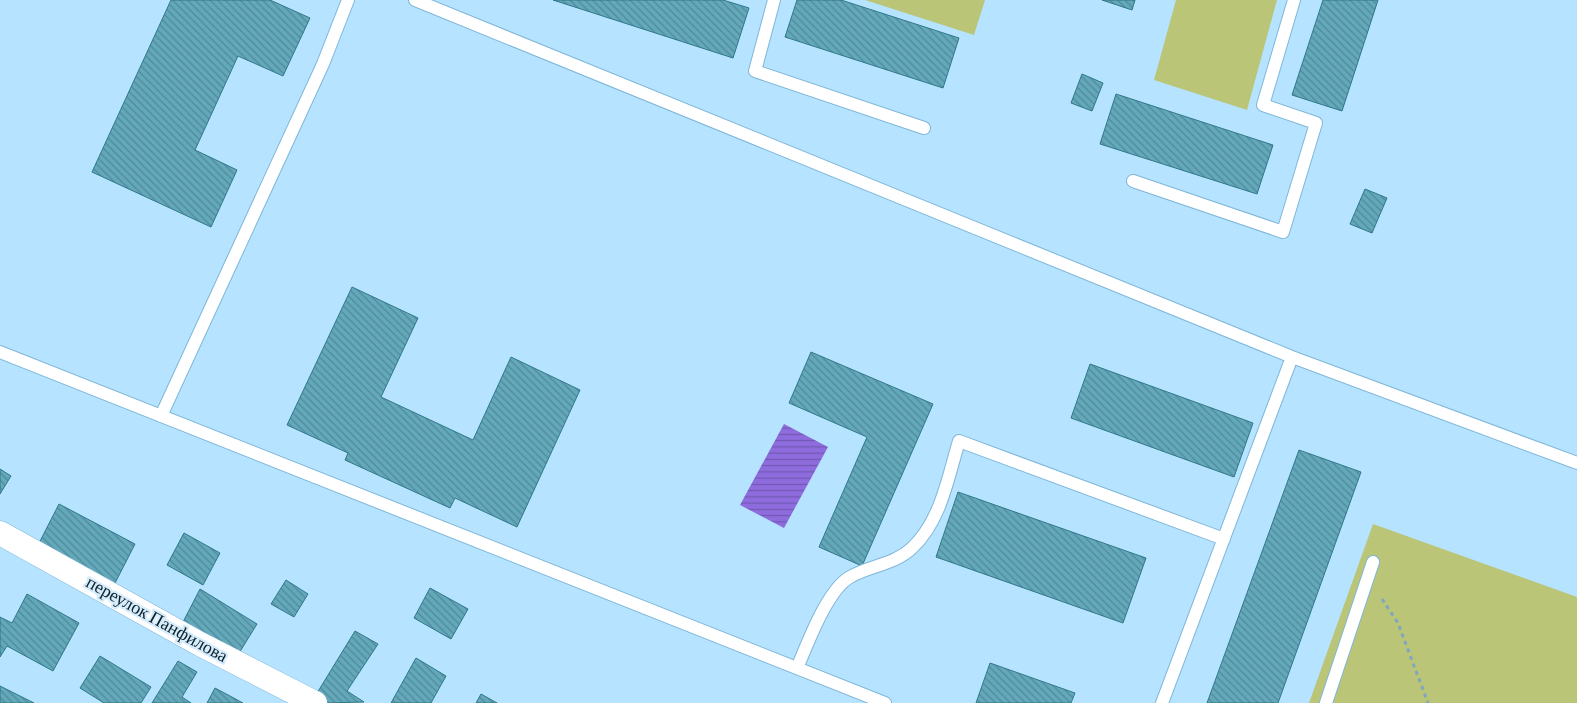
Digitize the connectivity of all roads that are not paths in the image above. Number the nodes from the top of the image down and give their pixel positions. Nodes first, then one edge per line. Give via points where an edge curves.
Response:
1 (348, 0) edge
2 (415, 0) edge
3 (774, 0) edge
4 (1294, 0) edge
5 (924, 128) dead end
6 (1133, 181) dead end
7 (0, 352) edge
8 (1292, 357) junction
9 (161, 416) junction
10 (1577, 463) edge
11 (0, 533) edge
12 (1224, 539) junction
13 (1373, 562) dead end
14 (797, 668) junction
15 (315, 703) edge
16 (885, 703) edge
17 (1162, 703) edge
18 (1326, 703) edge

1 - 9 lane via 323,64
2 - 8 lane
3 - 5 lane via 756,71
4 - 6 lane via 1263,105 1316,123 1283,232
7 - 9 lane
8 - 10 lane
8 - 12 lane
9 - 14 lane
11 - 15 street, переулок Панфилова via 200,644
12 - 14 lane via 959,441 936,515 913,548 892,562 849,577 824,605
12 - 17 lane
13 - 18 lane
14 - 16 lane

